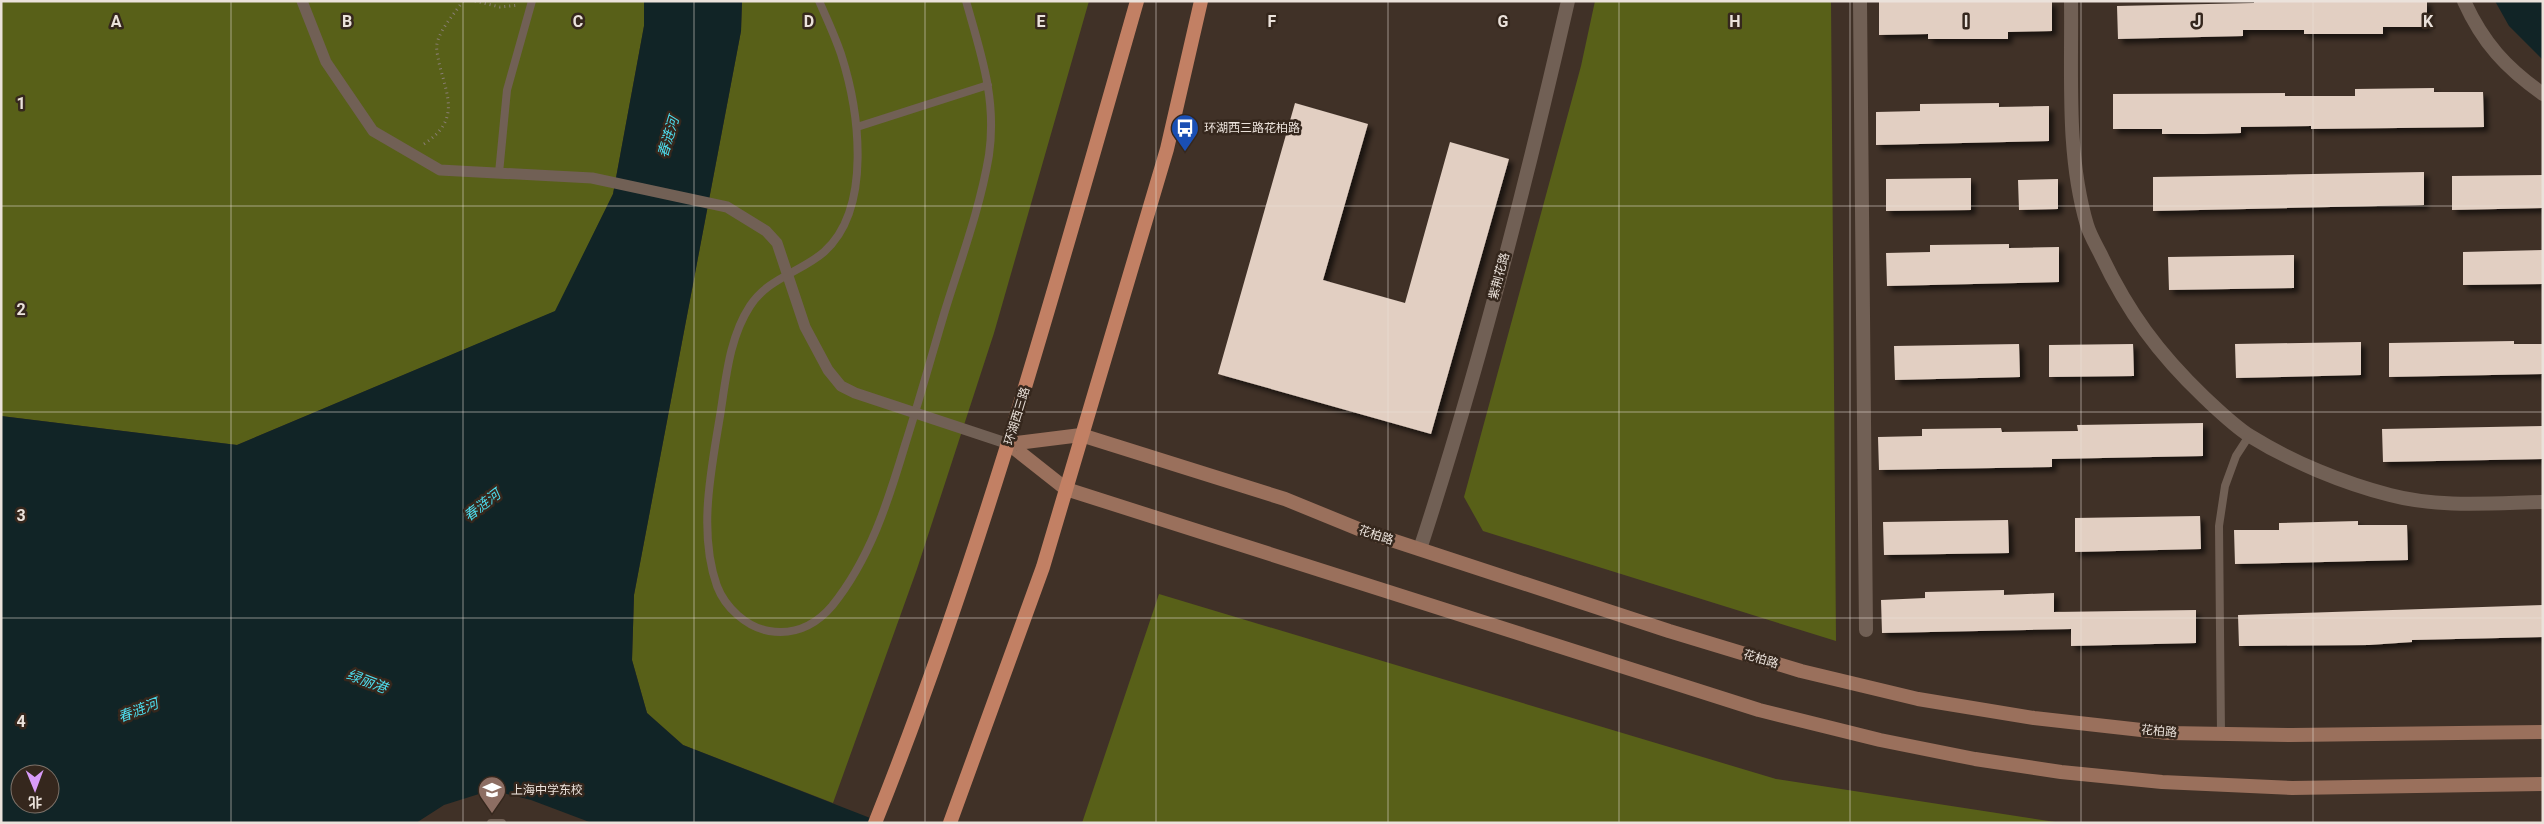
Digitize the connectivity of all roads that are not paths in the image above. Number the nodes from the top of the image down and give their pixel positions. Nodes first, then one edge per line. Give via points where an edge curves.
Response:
1 (302, 1) edge
2 (819, 1) edge
3 (966, 1) edge
4 (1137, 1) edge
5 (1201, 1) edge
6 (1568, 1) edge
7 (1860, 1) edge
8 (2071, 1) edge
9 (2464, 1) edge
10 (532, 2) edge
11 (988, 85) junction
12 (2543, 94) edge
13 (856, 127) junction
14 (499, 174) junction
15 (788, 273) junction
16 (915, 414) junction
17 (1081, 435) junction
18 (2249, 436) junction
19 (1009, 444) junction
20 (1066, 489) junction
21 (2543, 502) edge
22 (1420, 549) junction
23 (1866, 630) dead end
24 (2543, 732) edge
25 (2221, 734) junction
26 (2543, 784) edge
27 (491, 823) edge
28 (502, 823) edge
29 (875, 823) edge
30 (950, 823) edge

1 - 14 street via 326,62 373,131 440,170
2 - 13 lane via 842,55
3 - 11 lane
4 - 19 main road, 环湖西三路
5 - 17 main road via 1167,149
6 - 22 street, 紫荆花路 via 1495,294
7 - 23 street
8 - 18 street via 2076,176 2088,226 2112,279 2144,332 2183,377
9 - 12 street via 2485,42 2509,68
10 - 14 lane via 507,90
11 - 13 lane
11 - 16 lane via 992,112 988,157
13 - 15 lane via 857,171 851,210 823,253
14 - 15 street via 592,178 727,207 766,231 777,243
15 - 16 street via 805,327 828,370 841,386 855,394
15 - 16 lane via 751,303 736,332 710,478 709,556 718,589 734,613 759,629 780,633 802,630 830,609 861,563 885,512
16 - 19 street
17 - 19 main road, 花柏路
17 - 20 main road
17 - 22 main road, 花柏路 via 1285,500
18 - 21 street via 2344,480 2391,495 2429,502
18 - 25 lane via 2236,456 2224,486 2219,526
19 - 20 main road
19 - 29 main road, 环湖西三路
20 - 26 main road via 1759,710 1880,740 2003,763 2162,782 2292,788
20 - 30 main road via 1043,567
22 - 25 main road, 花柏路 via 1801,671 1918,699 2053,720 2168,733
24 - 25 main road, 花柏路
27 - 28 lane

